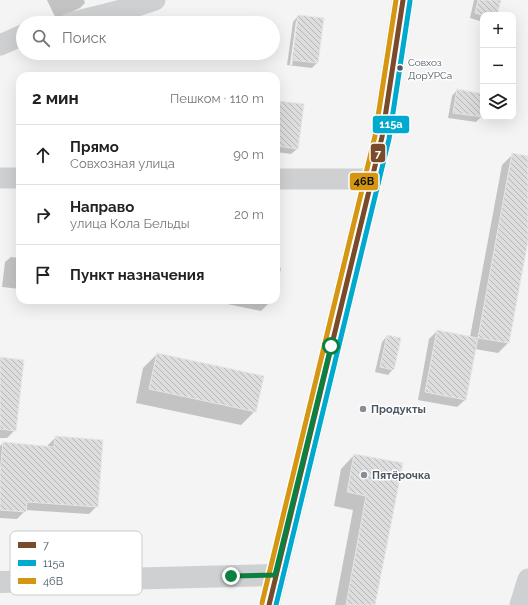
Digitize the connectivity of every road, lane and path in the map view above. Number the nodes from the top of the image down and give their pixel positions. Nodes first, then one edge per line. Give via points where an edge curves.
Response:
1 (155, 0) edge
2 (403, 0) edge
3 (98, 16) edge
4 (16, 38) edge
5 (0, 45) edge
6 (0, 178) edge
7 (16, 178) edge
8 (373, 178) junction
9 (280, 179) edge
10 (275, 575) junction
11 (142, 578) edge
12 (528, 579) edge
13 (0, 582) edge
14 (10, 582) edge
15 (269, 605) edge
16 (520, 605) edge

1 - 3 street
2 - 8 main road via 382,137
4 - 5 street
6 - 7 street
8 - 9 street
8 - 10 main road
10 - 11 street
10 - 15 main road
12 - 16 street
13 - 14 street

